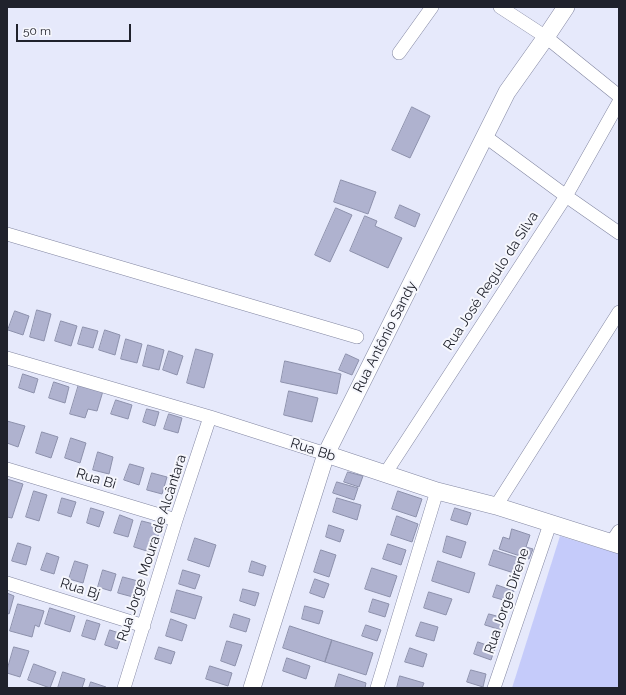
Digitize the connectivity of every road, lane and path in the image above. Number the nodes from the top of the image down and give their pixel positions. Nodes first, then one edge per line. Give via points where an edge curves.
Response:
1 (432, 7) edge
2 (500, 7) edge
3 (566, 7) edge
4 (546, 37) junction
5 (399, 53) dead end
6 (619, 96) edge
7 (619, 102) edge
8 (486, 137) junction
9 (566, 196) junction
10 (619, 233) edge
11 (7, 234) edge
12 (619, 312) edge
13 (357, 337) dead end
14 (7, 358) edge
15 (210, 417) junction
16 (326, 454) junction
17 (7, 469) edge
18 (385, 474) junction
19 (437, 491) junction
20 (496, 506) junction
21 (176, 520) junction
22 (550, 524) junction
23 (616, 540) edge
24 (7, 583) edge
25 (144, 626) junction
26 (124, 688) edge
27 (252, 688) edge
28 (377, 688) edge
29 (494, 688) edge

1 - 5 street
2 - 4 street
3 - 4 street, Rua Antônio Sandy
4 - 6 street
4 - 8 street, Rua Antônio Sandy via 507,92
7 - 9 street, Rua José Regulo da Silva
8 - 9 street
8 - 16 street, Rua Antônio Sandy
9 - 10 street
9 - 18 street, Rua José Regulo da Silva
11 - 13 street
12 - 20 street
14 - 15 street, Rua Bb
15 - 16 street, Rua Bb
15 - 21 street, Rua Jorge Moura de Alcântara
16 - 18 street, Rua Bb
16 - 27 street, Rua Antônio Sandy
17 - 21 street, Rua Bi
18 - 19 street, Rua Bb
19 - 20 street, Rua Bb
19 - 28 street
20 - 22 street, Rua Bb
21 - 25 street, Rua Jorge Moura de Alcântara
22 - 23 street, Rua Bb
22 - 29 street, Rua Jorge Direne
24 - 25 street, Rua Bj
25 - 26 street, Rua Jorge Moura de Alcântara

